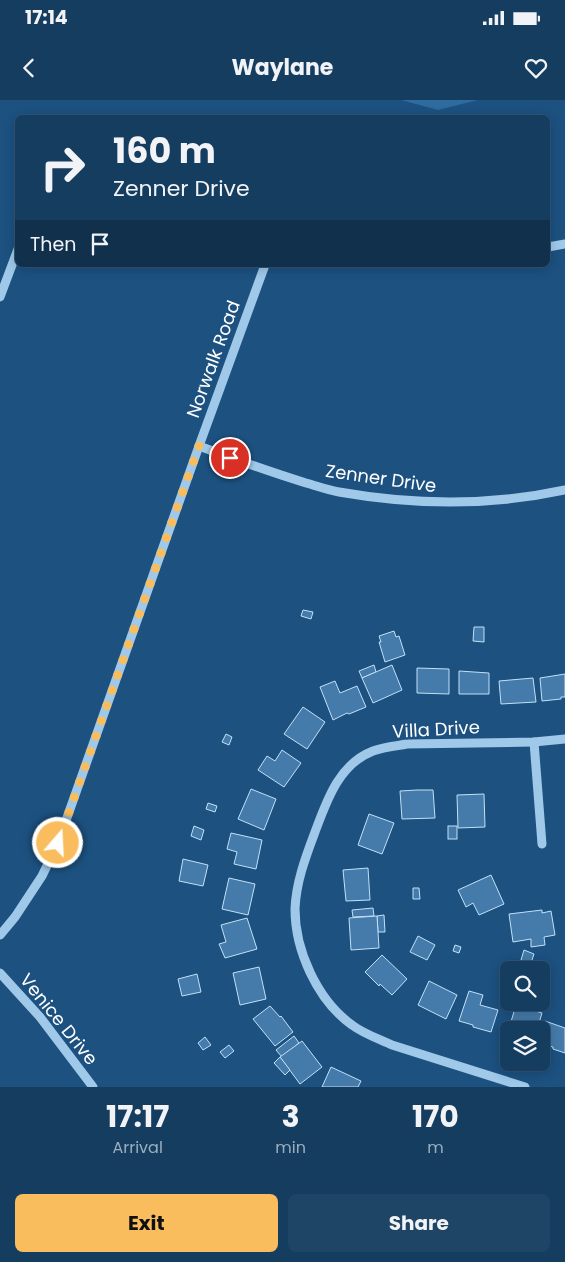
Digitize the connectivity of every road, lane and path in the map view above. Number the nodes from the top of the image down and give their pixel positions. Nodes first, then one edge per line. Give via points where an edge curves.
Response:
1 (565, 244) edge
2 (550, 247) edge
3 (15, 257) edge
4 (264, 267) edge
5 (0, 297) edge
6 (199, 446) junction
7 (565, 490) edge
8 (565, 739) edge
9 (534, 742) junction
10 (542, 844) dead end
11 (0, 935) edge
12 (0, 973) edge
13 (93, 1087) edge
14 (525, 1087) edge

1 - 2 street
3 - 5 street
4 - 6 street, Norwalk Road
6 - 7 street, Zenner Drive via 338,492 394,499 443,503 485,501
6 - 11 street, Norwalk Road via 58,843 42,876
8 - 9 street, Villa Drive
9 - 10 street
9 - 14 street, Villa Drive via 407,744 372,752 356,761 343,772 326,803 299,881 295,908 307,967 333,1006 352,1025 392,1045
12 - 13 street, Venice Drive via 40,1017

